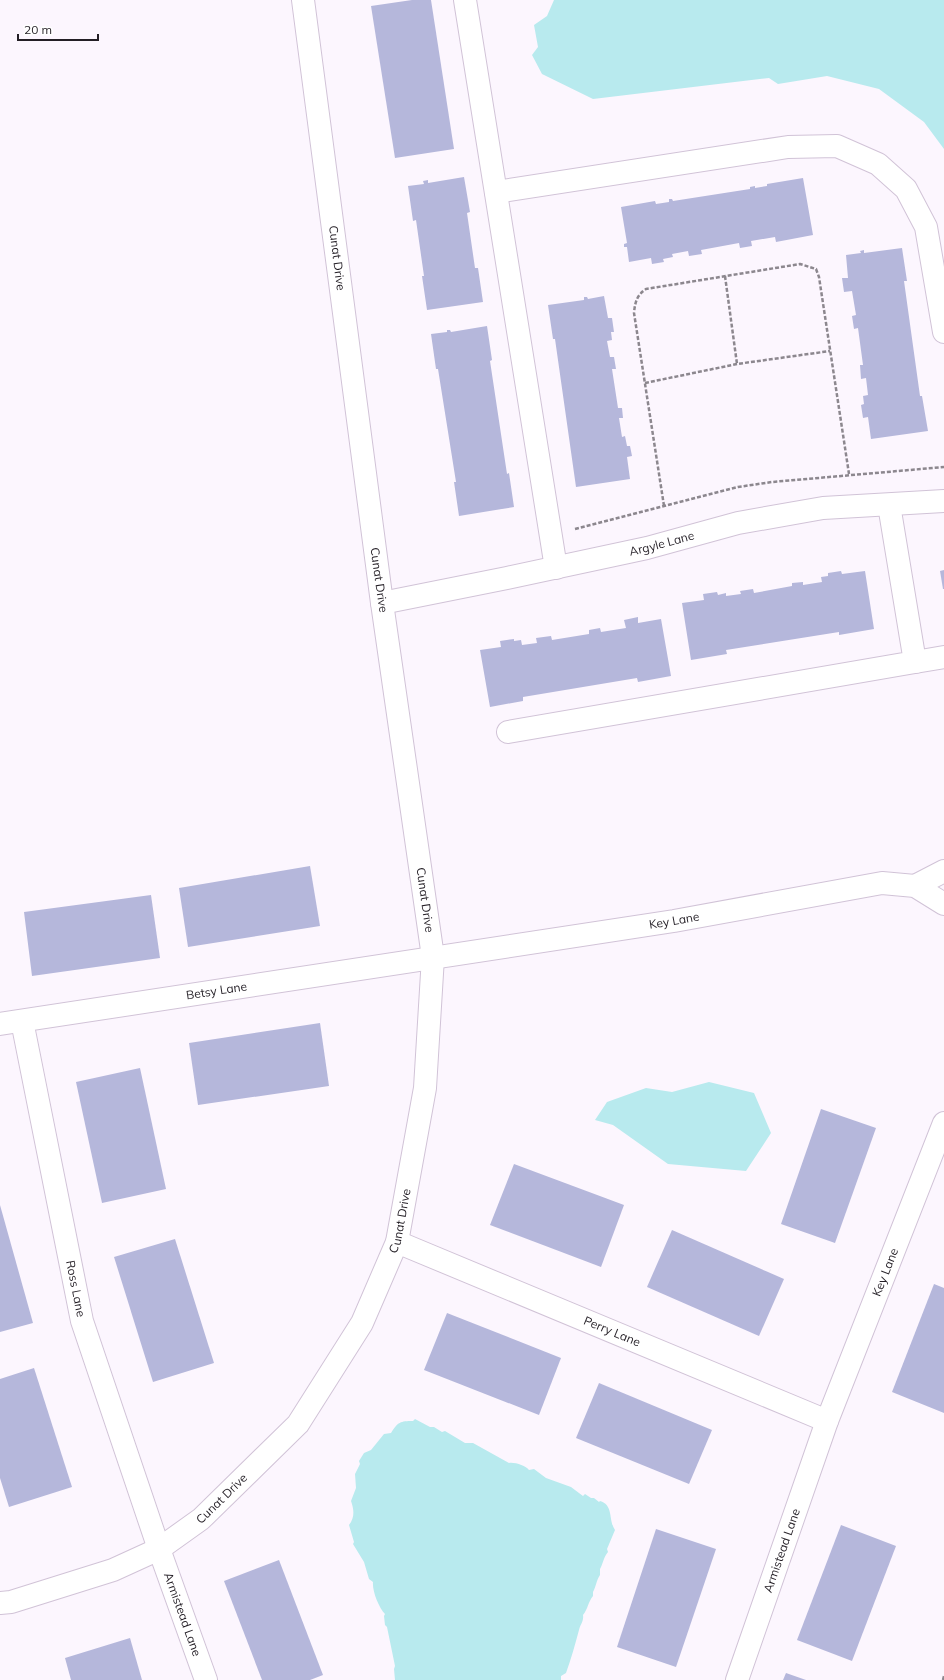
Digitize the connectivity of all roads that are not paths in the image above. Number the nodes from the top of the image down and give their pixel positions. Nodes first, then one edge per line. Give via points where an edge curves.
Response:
1 (303, 0) edge
2 (465, 0) edge
3 (496, 192) junction
4 (944, 329) edge
5 (944, 501) edge
6 (889, 505) junction
7 (556, 568) junction
8 (382, 603) junction
9 (944, 657) edge
10 (915, 662) junction
11 (508, 732) dead end
12 (944, 871) edge
13 (915, 886) junction
14 (944, 904) edge
15 (433, 957) junction
16 (22, 1021) junction
17 (0, 1024) edge
18 (944, 1123) edge
19 (397, 1242) junction
20 (827, 1421) junction
21 (159, 1549) junction
22 (0, 1603) edge
23 (206, 1680) edge
24 (737, 1680) edge

1 - 8 street, Cunat Drive
2 - 3 street
3 - 4 street via 788,147 836,146 878,164 906,189 926,227
3 - 7 street
5 - 6 street, Argyle Lane
6 - 7 street, Argyle Lane via 823,508 738,523 647,548
6 - 10 street
7 - 8 street, Argyle Lane
8 - 15 street, Cunat Drive
9 - 10 street
10 - 11 street
12 - 13 street
13 - 14 street, Key Lane
13 - 15 street, Key Lane via 882,883 674,921
15 - 16 street, Betsy Lane
15 - 19 street, Cunat Drive via 425,1088
16 - 17 street, Betsy Lane
16 - 21 street, Ross Lane via 82,1321
18 - 20 street, Key Lane
19 - 20 street, Perry Lane
19 - 21 street, Cunat Drive via 362,1324 298,1424 201,1519
20 - 24 street, Armistead Lane
21 - 22 street, Cunat Drive via 113,1570 11,1602
21 - 23 street, Armistead Lane

